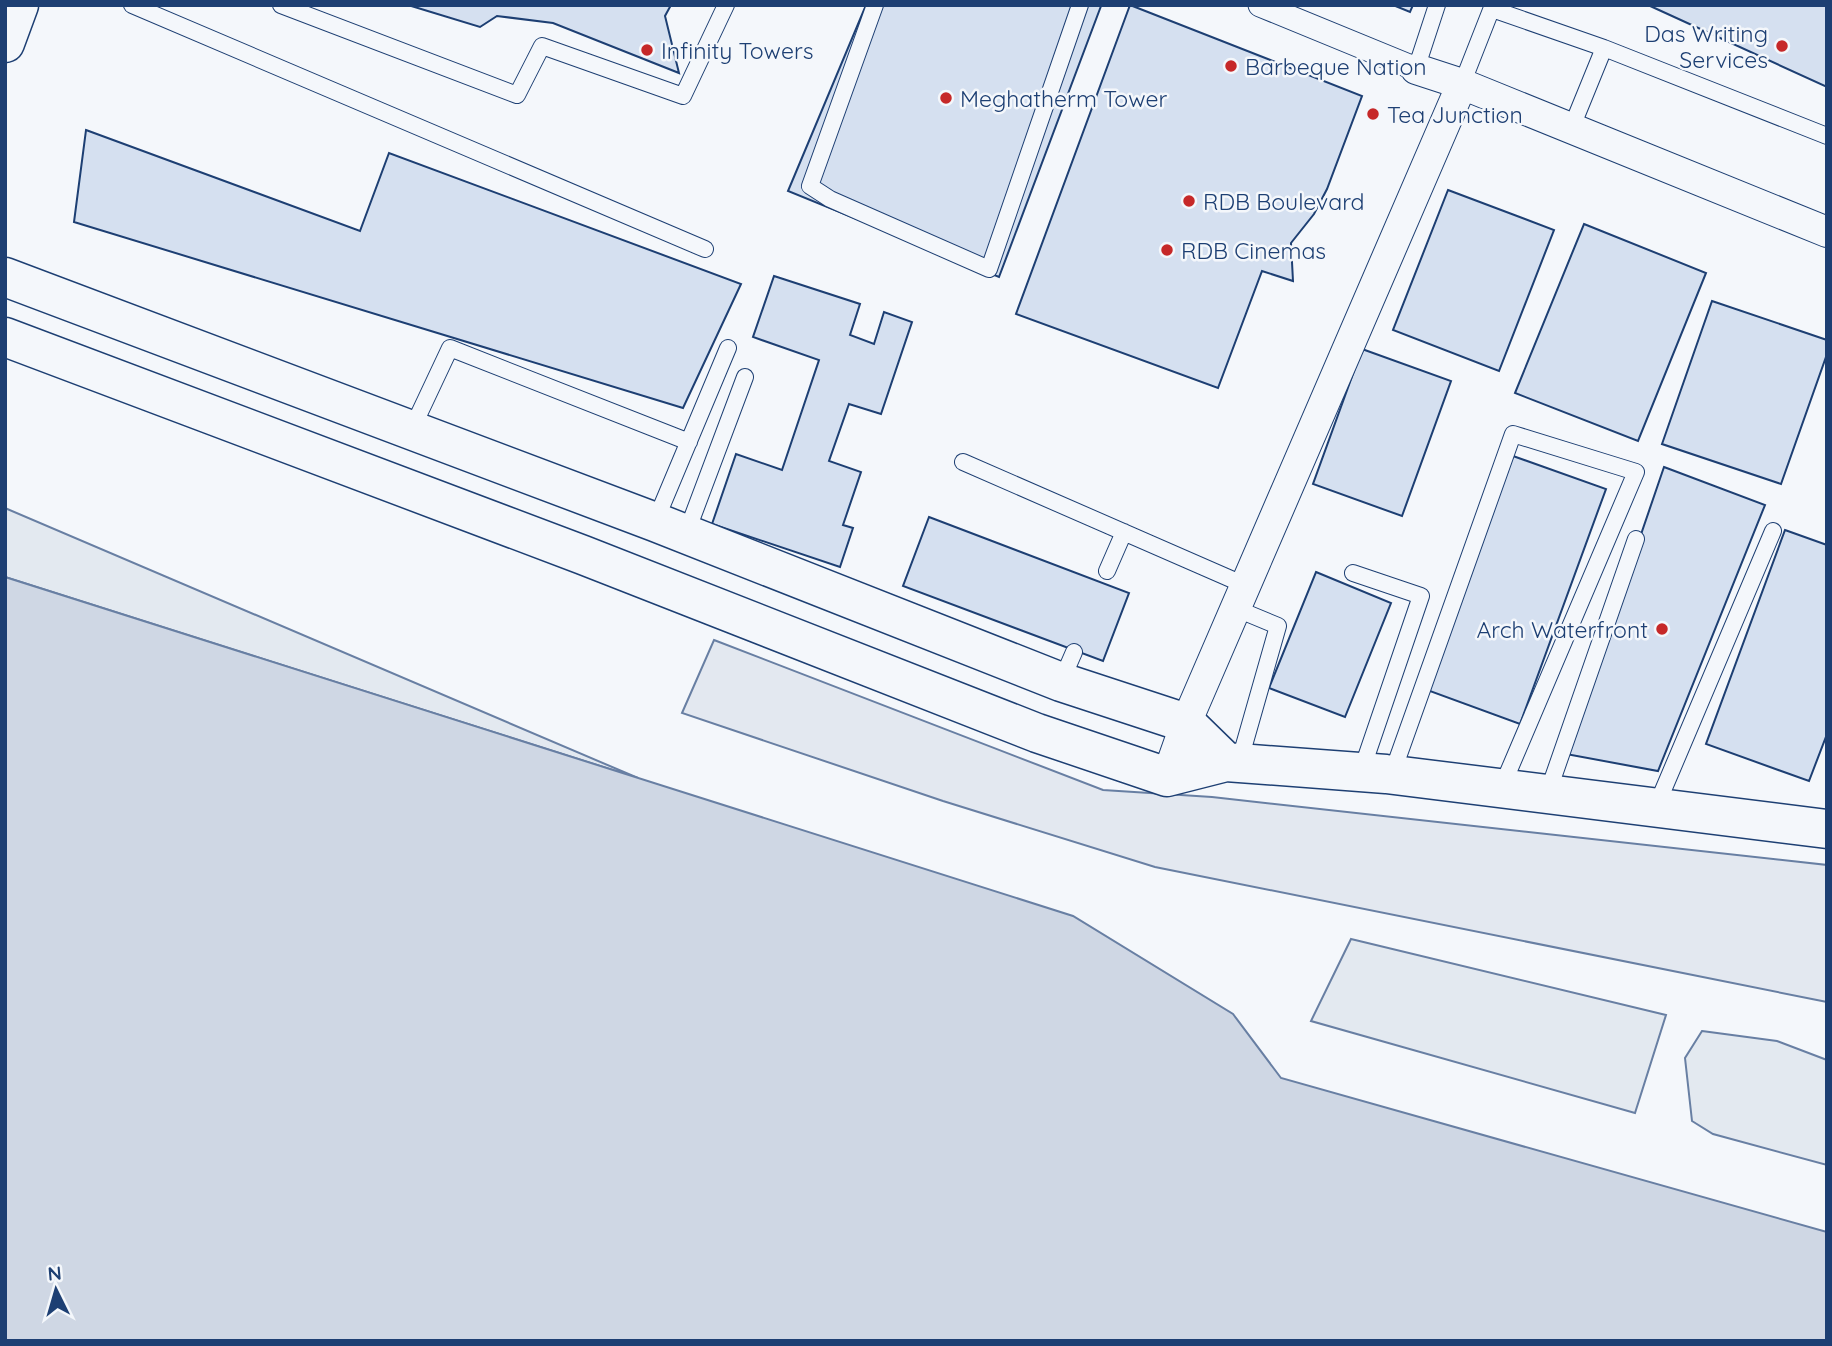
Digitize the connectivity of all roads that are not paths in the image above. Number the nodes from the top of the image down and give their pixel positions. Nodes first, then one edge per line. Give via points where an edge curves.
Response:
1 (19, 5) edge
2 (132, 5) edge
3 (281, 5) edge
4 (726, 5) edge
5 (875, 5) edge
6 (1080, 5) edge
7 (1260, 5) edge
8 (1437, 5) edge
9 (1492, 7) edge
10 (5, 43) edge
11 (1604, 48) junction
12 (1416, 69) junction
13 (1462, 84) junction
14 (1570, 129) junction
15 (1827, 136) edge
16 (1827, 232) edge
17 (705, 249) dead end
18 (5, 277) edge
19 (5, 337) edge
20 (728, 348) dead end
21 (746, 377) dead end
22 (344, 406) junction
23 (411, 431) junction
24 (689, 442) junction
25 (325, 457) junction
26 (963, 462) dead end
27 (670, 529) junction
28 (1773, 531) dead end
29 (1124, 532) junction
30 (1636, 539) dead end
31 (724, 551) junction
32 (1107, 571) dead end
33 (1353, 573) dead end
34 (1242, 598) junction
35 (703, 602) junction
36 (912, 624) junction
37 (1067, 667) junction
38 (890, 677) junction
39 (1186, 723) junction
40 (1037, 733) junction
41 (1232, 763) junction
42 (1376, 773) junction
43 (1167, 777) junction
44 (1501, 789) junction
45 (1547, 795) junction
46 (1656, 807) junction
47 (1827, 829) edge

1 - 10 street
2 - 17 lane
3 - 4 lane via 517,95 542,46 683,96
5 - 6 lane via 810,186 989,269
7 - 12 street
8 - 12 lane
9 - 11 lane
9 - 13 lane
11 - 14 lane
11 - 15 lane
12 - 13 street
13 - 14 street
13 - 34 street
14 - 16 street
18 - 22 street
19 - 25 street
20 - 24 lane
21 - 27 lane
22 - 23 street
22 - 25 street
23 - 24 lane via 450,348
23 - 27 street
24 - 27 lane
25 - 35 street
26 - 29 lane
27 - 31 street
28 - 46 lane
29 - 32 lane
29 - 34 lane
30 - 45 lane
31 - 35 street
31 - 36 street
33 - 42 lane via 1421,596
34 - 39 street
34 - 41 lane via 1278,626
35 - 38 street
36 - 37 street
36 - 38 street
37 - 39 street
37 - 40 street
38 - 40 street
39 - 41 street
39 - 43 street
40 - 43 street
41 - 42 street
41 - 43 street
42 - 44 street
42 - 44 lane via 1513,434 1636,472
44 - 45 street
45 - 46 street
46 - 47 street

